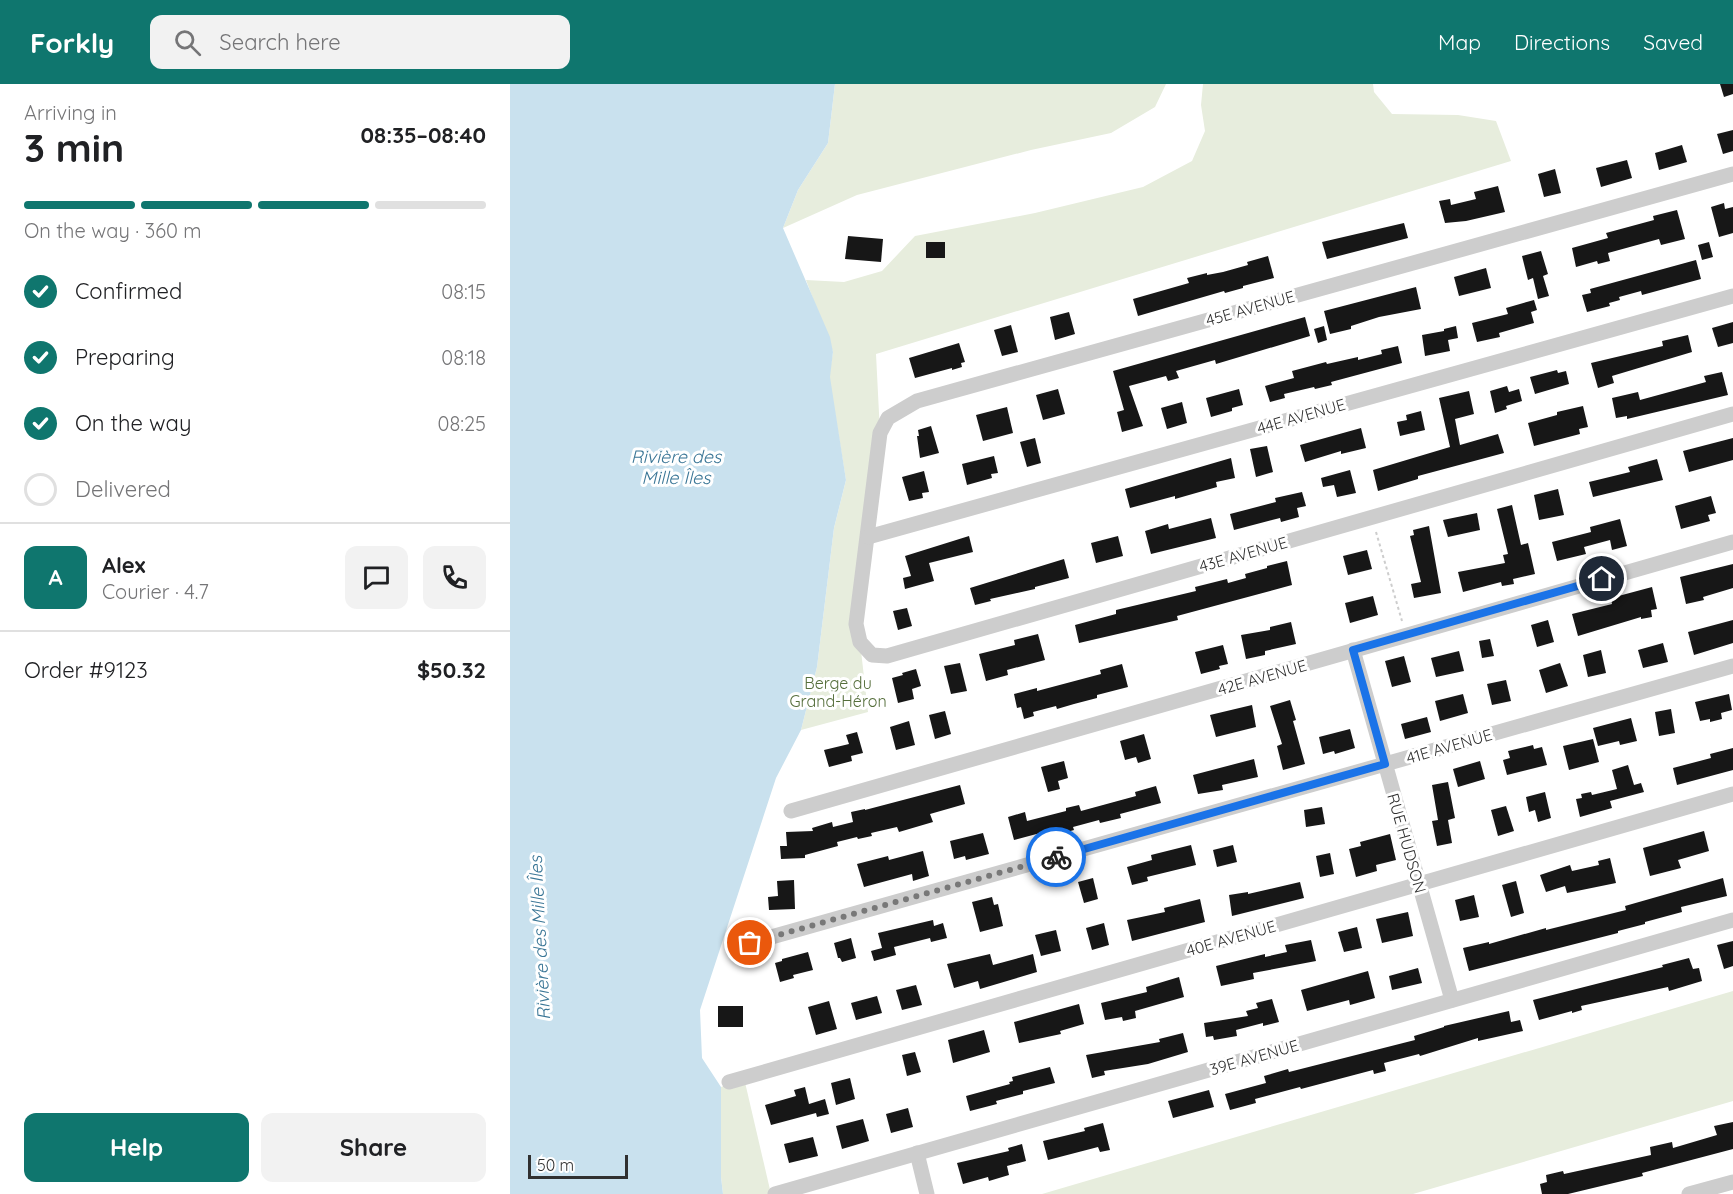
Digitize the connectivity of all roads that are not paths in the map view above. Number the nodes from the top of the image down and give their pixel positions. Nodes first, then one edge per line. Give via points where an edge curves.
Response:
1 (1733, 174) edge
2 (1733, 296) edge
3 (1733, 414) edge
4 (868, 537) junction
5 (1733, 542) edge
6 (1353, 650) junction
7 (1733, 666) edge
8 (1385, 764) junction
9 (1733, 794) edge
10 (791, 811) dead end
11 (1419, 884) junction
12 (1733, 920) edge
13 (750, 943) dead end
14 (1452, 1000) junction
15 (729, 1082) dead end
16 (917, 1153) junction
17 (1733, 1182) edge
18 (775, 1194) edge
19 (927, 1194) edge
20 (1689, 1194) edge

1 - 4 street, 45E AVENUE via 917,401 888,418 880,433
2 - 4 street, 44E AVENUE
3 - 4 street, 43E AVENUE via 887,656 873,655 866,649 856,624
5 - 6 street, 42E AVENUE
6 - 8 street, RUE HUDSON
6 - 10 street, 42E AVENUE
7 - 8 street, 41E AVENUE
8 - 11 street, RUE HUDSON
8 - 13 street, 41E AVENUE
9 - 11 street, 40E AVENUE
11 - 14 street, RUE HUDSON
11 - 15 street, 40E AVENUE
12 - 14 street, 39E AVENUE
14 - 16 street, 39E AVENUE
16 - 18 street, 39E AVENUE
16 - 19 street
17 - 20 street

